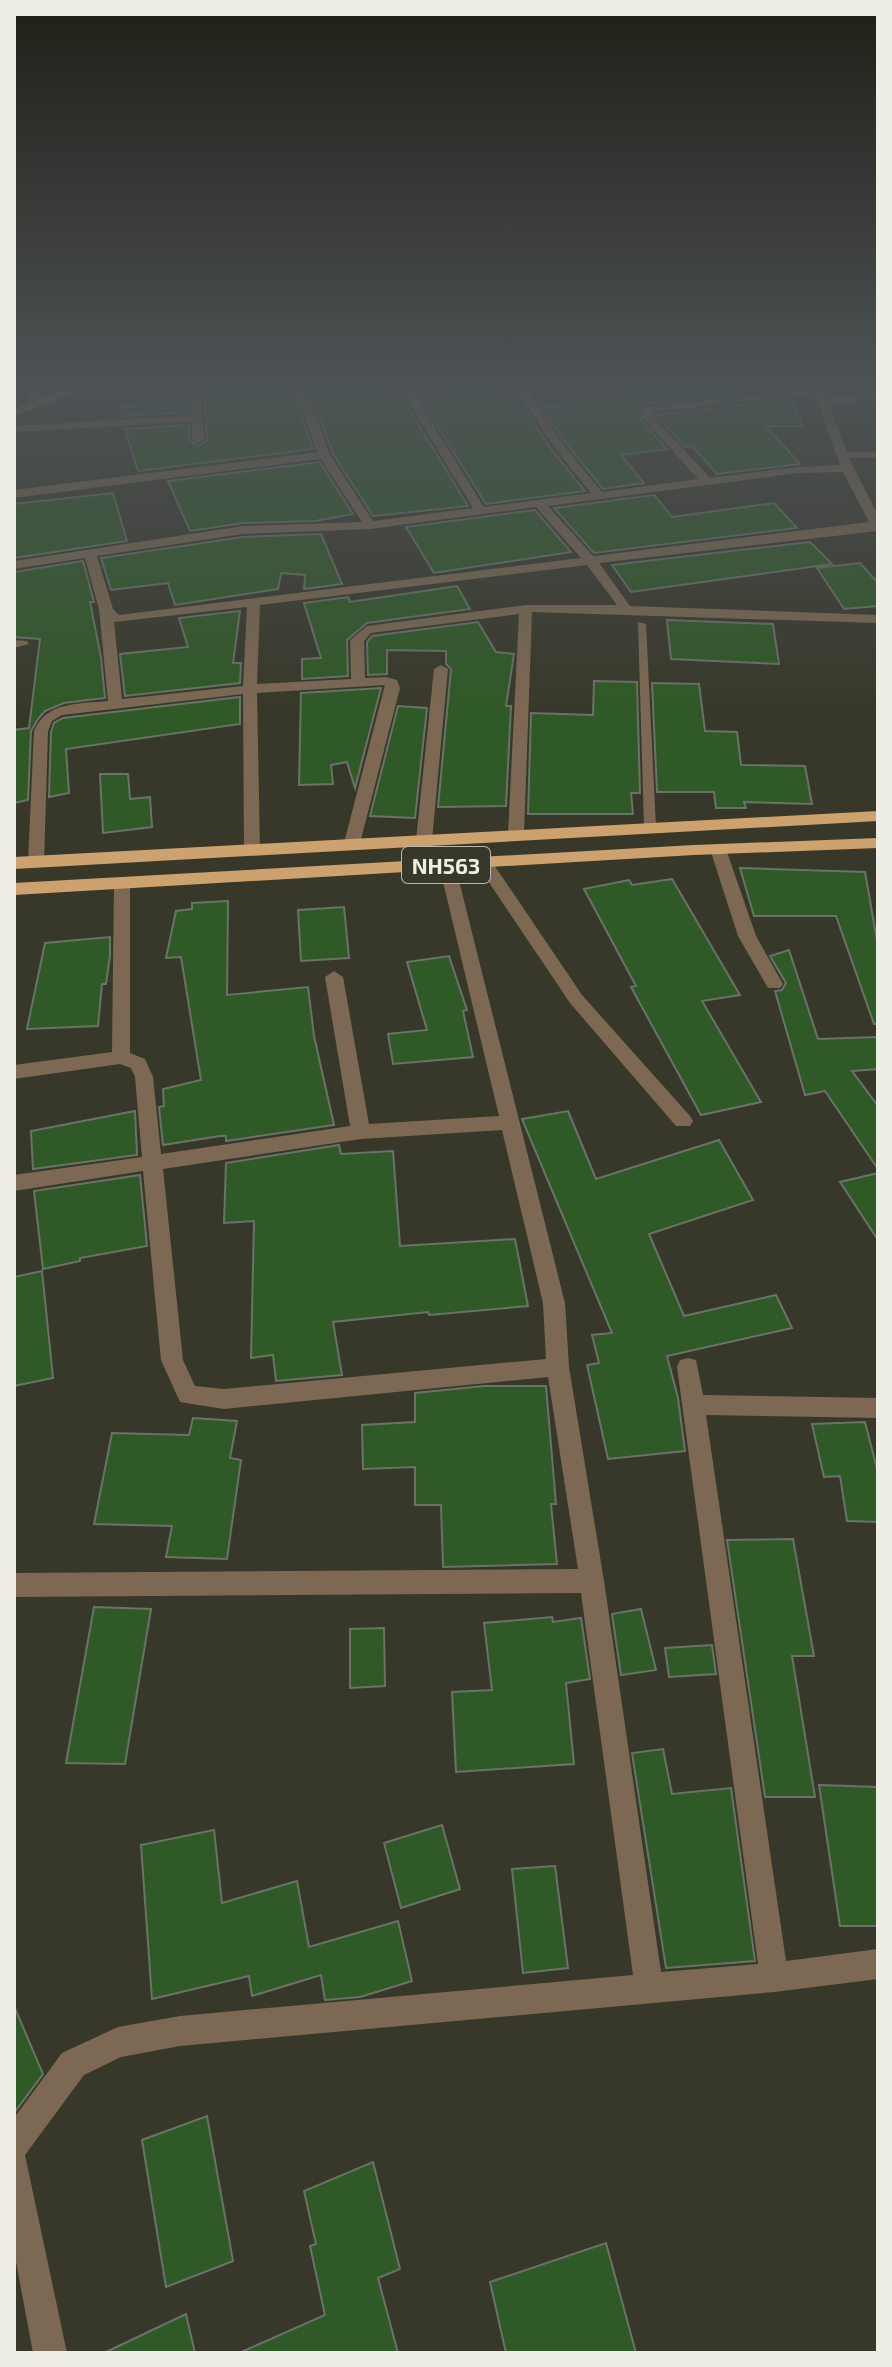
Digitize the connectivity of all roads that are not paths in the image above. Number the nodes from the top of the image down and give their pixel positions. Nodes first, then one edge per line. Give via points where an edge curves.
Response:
1 (34, 491) edge
2 (348, 491) edge
3 (469, 491) edge
4 (596, 491) edge
5 (637, 491) edge
6 (860, 491) edge
7 (14, 494) edge
8 (600, 497) junction
9 (540, 504) junction
10 (481, 511) junction
11 (370, 525) junction
12 (878, 526) edge
13 (90, 555) junction
14 (589, 559) junction
15 (14, 565) edge
16 (254, 603) junction
17 (106, 609) junction
18 (526, 609) junction
19 (626, 609) junction
20 (878, 619) edge
21 (641, 624) dead end
22 (441, 669) dead end
23 (358, 681) junction
24 (250, 689) junction
25 (115, 704) junction
26 (878, 816) edge
27 (650, 827) junction
28 (516, 834) junction
29 (424, 840) junction
30 (352, 843) junction
31 (878, 843) edge
32 (252, 848) junction
33 (718, 849) junction
34 (36, 862) junction
35 (14, 863) edge
36 (484, 863) junction
37 (447, 865) junction
38 (122, 884) junction
39 (14, 889) edge
40 (334, 977) dead end
41 (774, 984) dead end
42 (121, 1057) junction
43 (14, 1072) edge
44 (683, 1121) dead end
45 (510, 1122) junction
46 (361, 1132) junction
47 (150, 1164) junction
48 (14, 1183) edge
49 (558, 1367) junction
50 (688, 1367) dead end
51 (695, 1405) junction
52 (878, 1408) edge
53 (592, 1581) junction
54 (14, 1585) edge
55 (878, 1964) edge
56 (774, 1977) junction
57 (649, 1988) junction
58 (14, 2144) edge
59 (14, 2166) edge
60 (50, 2353) edge

1 - 7 street
2 - 11 street
3 - 10 street
4 - 8 street
5 - 8 street
6 - 12 street
8 - 9 street
9 - 10 street
9 - 14 street
10 - 11 street
11 - 13 street via 275,527
12 - 14 street
13 - 15 street
13 - 17 street
14 - 16 street
14 - 19 street
16 - 17 street via 118,619
16 - 24 street
17 - 25 street
18 - 19 street
18 - 23 street via 367,630 357,640
18 - 28 street
19 - 20 street
21 - 27 lane
22 - 29 street
23 - 24 street
23 - 30 street via 386,681 393,688
24 - 25 street
24 - 32 street
25 - 34 street via 58,711 46,719 41,731
26 - 27 highway, NH563
27 - 28 highway, NH563
28 - 29 highway, NH563
29 - 30 highway, NH563
30 - 32 highway, NH563
31 - 33 highway, NH563
32 - 34 highway, NH563
33 - 36 highway, NH563
33 - 41 street via 747,936
34 - 35 highway, NH563
36 - 37 highway, NH563
36 - 44 street via 576,999
37 - 38 highway, NH563
37 - 45 street
38 - 39 highway, NH563
38 - 42 street
40 - 46 street
42 - 43 street
42 - 47 street via 138,1064 144,1077
45 - 46 street
45 - 49 street via 554,1303
46 - 47 street
47 - 48 street
47 - 49 street via 172,1360 188,1395 224,1399
49 - 53 street
50 - 51 street
51 - 52 street
51 - 56 street
53 - 54 street
53 - 57 street
55 - 56 street
56 - 57 street
57 - 58 street via 180,2031 118,2042 73,2064
59 - 60 street

